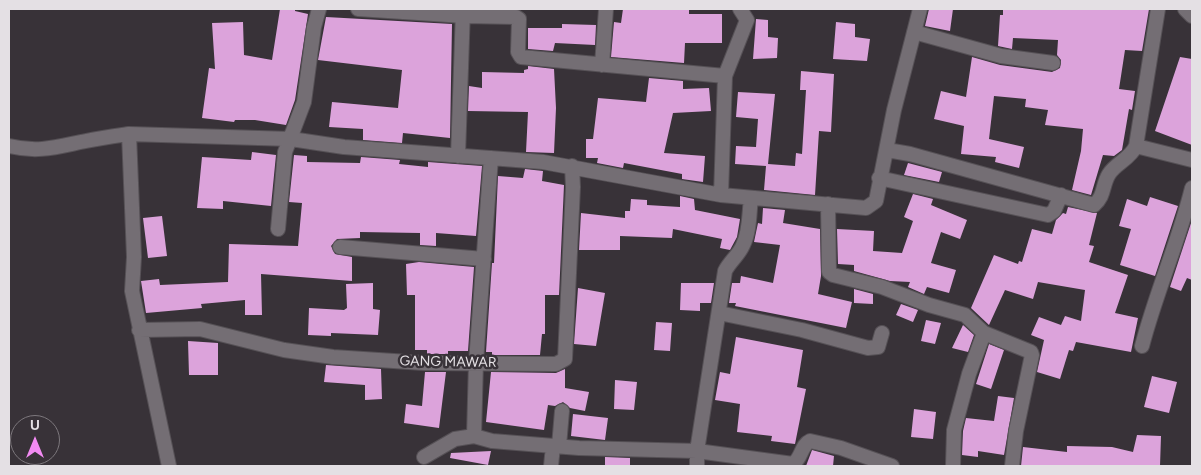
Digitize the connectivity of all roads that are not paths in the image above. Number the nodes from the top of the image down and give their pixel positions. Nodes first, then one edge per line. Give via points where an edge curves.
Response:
1 (319, 9) edge
2 (358, 9) edge
3 (606, 9) edge
4 (740, 9) edge
5 (920, 9) edge
6 (1158, 9) edge
7 (1185, 9) edge
8 (463, 12) edge
9 (1192, 16) edge
10 (914, 32) junction
11 (1053, 63) dead end
12 (602, 65) junction
13 (725, 76) junction
14 (129, 134) junction
15 (291, 139) junction
16 (9, 146) edge
17 (1136, 146) junction
18 (887, 150) junction
19 (458, 156) junction
20 (491, 158) junction
21 (1192, 160) edge
22 (572, 166) junction
23 (879, 178) junction
24 (1192, 188) edge
25 (721, 195) junction
26 (1060, 195) junction
27 (751, 198) junction
28 (828, 204) junction
29 (278, 229) dead end
30 (340, 247) dead end
31 (484, 259) junction
32 (719, 313) junction
33 (139, 330) junction
34 (984, 332) junction
35 (882, 333) dead end
36 (1142, 346) dead end
37 (476, 362) junction
38 (562, 411) dead end
39 (474, 436) junction
40 (556, 446) junction
41 (697, 451) junction
42 (424, 457) dead end
43 (169, 466) edge
44 (551, 466) edge
45 (696, 466) edge
46 (892, 466) edge
47 (953, 466) edge
48 (1012, 466) edge

1 - 15 street via 304,102
2 - 8 street
3 - 12 street
4 - 13 street via 747,20
5 - 10 street
6 - 17 street
7 - 9 street
8 - 12 street via 518,18 518,52 521,57
8 - 19 street
10 - 11 street via 1002,56
10 - 18 street
12 - 13 street
13 - 25 street
14 - 15 street
14 - 16 street via 57,149 28,151
14 - 33 street via 134,257 132,291
15 - 19 street via 344,147
15 - 29 street via 285,152
17 - 21 street
17 - 26 street via 1109,174 1101,199 1094,205
18 - 23 street
18 - 26 street
19 - 20 street
20 - 22 street
20 - 31 street
22 - 25 street
22 - 37 street, GANG MAWAR via 565,359 544,366
23 - 26 street via 1048,215 1054,211
23 - 28 street via 876,201 866,208
24 - 36 street
25 - 27 street
27 - 28 street
27 - 32 street via 748,234 726,271
28 - 34 street via 829,272 965,315
30 - 31 street
31 - 37 street
32 - 35 street via 868,348 878,346
32 - 41 street
33 - 37 street, GANG MAWAR via 200,329 284,350 333,357 424,363
33 - 43 street via 150,367
34 - 47 street via 954,430
34 - 48 street via 1028,349 1032,356
37 - 39 street
38 - 40 street
39 - 40 street via 492,441
39 - 42 street via 455,439
40 - 41 street
40 - 44 street
41 - 45 street
41 - 46 street via 793,464 810,441

